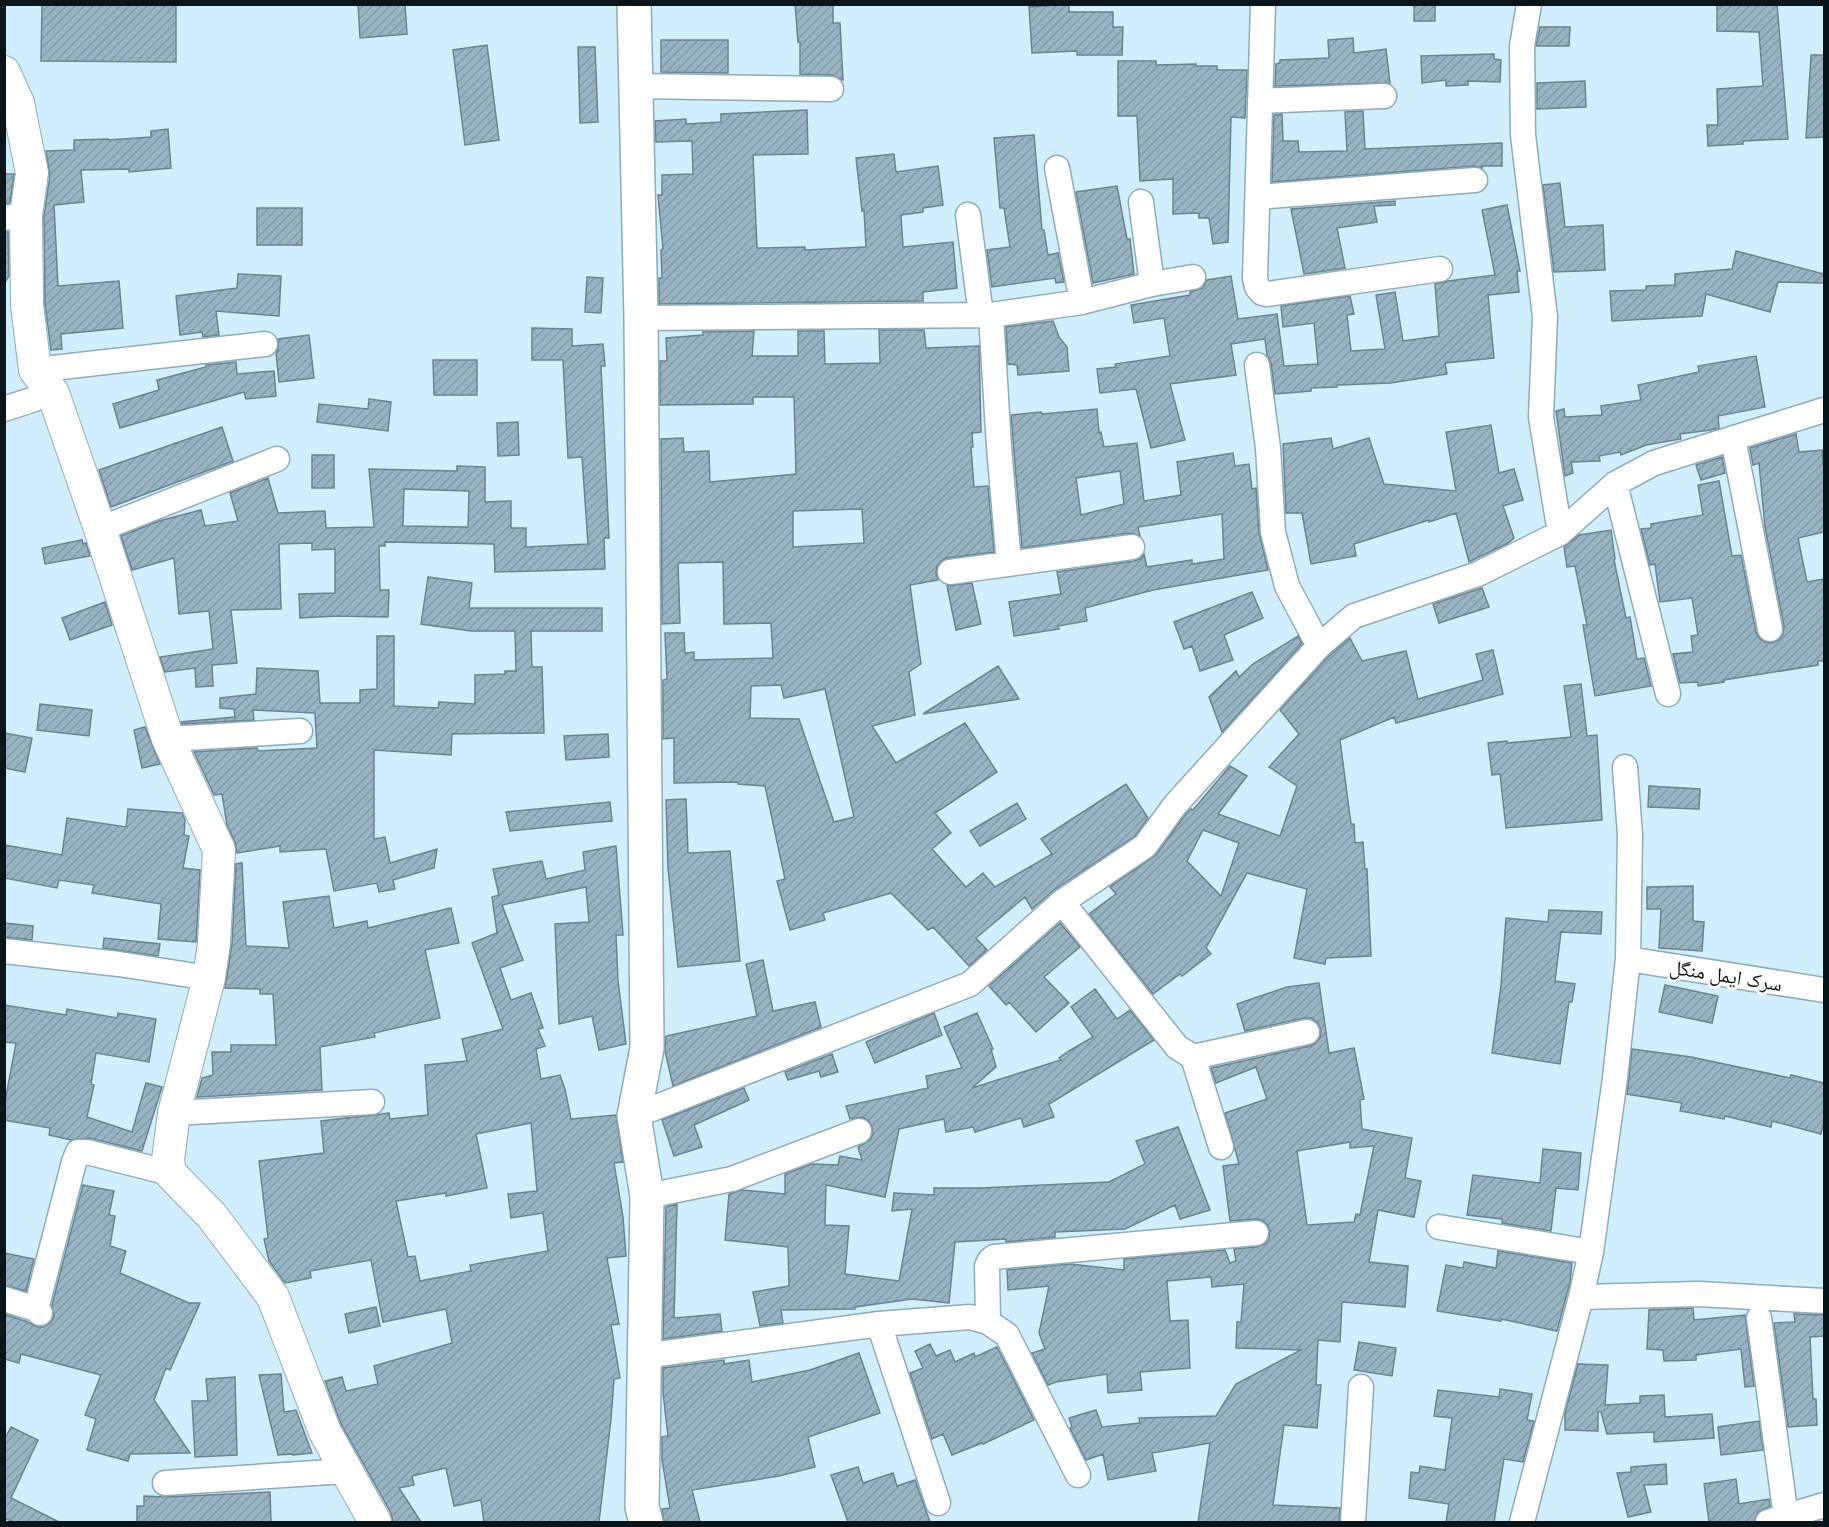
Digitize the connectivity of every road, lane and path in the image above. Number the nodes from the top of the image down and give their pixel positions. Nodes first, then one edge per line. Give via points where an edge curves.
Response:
1 (634, 4) edge
2 (1263, 4) edge
3 (1529, 4) edge
4 (4, 72) edge
5 (635, 86) junction
6 (831, 89) dead end
7 (1384, 96) dead end
8 (1260, 102) junction
9 (1057, 168) dead end
10 (1475, 180) dead end
11 (1258, 197) junction
12 (1141, 202) dead end
13 (968, 215) dead end
14 (15, 217) edge
15 (1440, 269) dead end
16 (1193, 277) dead end
17 (1152, 284) junction
18 (1082, 302) junction
19 (986, 315) junction
20 (641, 318) junction
21 (265, 344) dead end
22 (1257, 365) dead end
23 (44, 382) junction
24 (4, 409) edge
25 (1824, 410) edge
26 (1733, 438) junction
27 (277, 459) dead end
28 (1615, 484) junction
29 (100, 529) junction
30 (1560, 533) junction
31 (1132, 547) dead end
32 (1009, 564) junction
33 (950, 572) dead end
34 (1770, 629) dead end
35 (1319, 646) junction
36 (1668, 694) dead end
37 (300, 731) dead end
38 (168, 739) junction
39 (1625, 767) dead end
40 (1062, 902) junction
41 (4, 951) edge
42 (1628, 959) junction
43 (209, 978) junction
44 (1824, 990) edge
45 (1307, 1032) dead end
46 (1193, 1057) junction
47 (372, 1102) dead end
48 (174, 1113) junction
49 (634, 1116) junction
50 (860, 1131) dead end
51 (1221, 1147) dead end
52 (170, 1173) junction
53 (646, 1196) junction
54 (1438, 1227) dead end
55 (1256, 1233) dead end
56 (1591, 1252) junction
57 (1581, 1297) junction
58 (4, 1299) edge
59 (1824, 1301) edge
60 (1758, 1318) dead end
61 (988, 1322) junction
62 (879, 1324) junction
63 (644, 1356) junction
64 (1361, 1387) dead end
65 (345, 1471) junction
66 (1078, 1475) dead end
67 (165, 1482) dead end
68 (938, 1503) dead end
69 (1824, 1505) edge
70 (642, 1517) edge
71 (1777, 1520) edge
72 (375, 1522) edge
73 (1353, 1522) edge
74 (1521, 1522) edge

1 - 5 main road
2 - 8 street
3 - 30 street via 1522,46 1522,135 1545,317 1541,417
4 - 14 street via 18,103 32,173
5 - 6 street
5 - 20 main road
7 - 8 street
8 - 11 street
9 - 18 street
10 - 11 street
11 - 15 street via 1256,278 1262,293
12 - 17 street
13 - 19 street
14 - 23 street via 27,305
16 - 17 street
17 - 18 street
18 - 19 street
19 - 20 street
19 - 32 street
20 - 49 main road via 647,1048
21 - 23 street
22 - 35 street via 1268,448 1273,532 1287,586
23 - 24 street
23 - 29 street
25 - 26 street
26 - 28 street via 1654,463
26 - 34 street
27 - 29 street
28 - 30 street
28 - 36 street
29 - 38 street
30 - 35 street via 1478,574 1354,616
31 - 32 street
32 - 33 street
35 - 40 street via 1175,805 1145,846
37 - 38 street
38 - 43 street via 219,850
39 - 42 street via 1630,835
40 - 46 street via 1177,1047
40 - 49 street via 970,984
41 - 43 street
42 - 44 street, سرک ایمل منگل
42 - 56 street
43 - 48 street
45 - 46 street
46 - 51 street
47 - 48 street
48 - 52 street
49 - 53 main road
50 - 53 street via 732,1179
52 - 58 street via 78,1152 38,1311
52 - 65 street via 212,1216 273,1298 325,1432
53 - 63 main road
54 - 56 street
55 - 61 street via 994,1257 987,1266
56 - 57 street
57 - 59 street via 1699,1294
57 - 74 street
60 - 71 street
61 - 62 street via 970,1317
61 - 66 street via 1007,1335
62 - 63 street
62 - 68 street
63 - 70 main road
64 - 73 street
65 - 67 street
65 - 72 street
69 - 71 street

